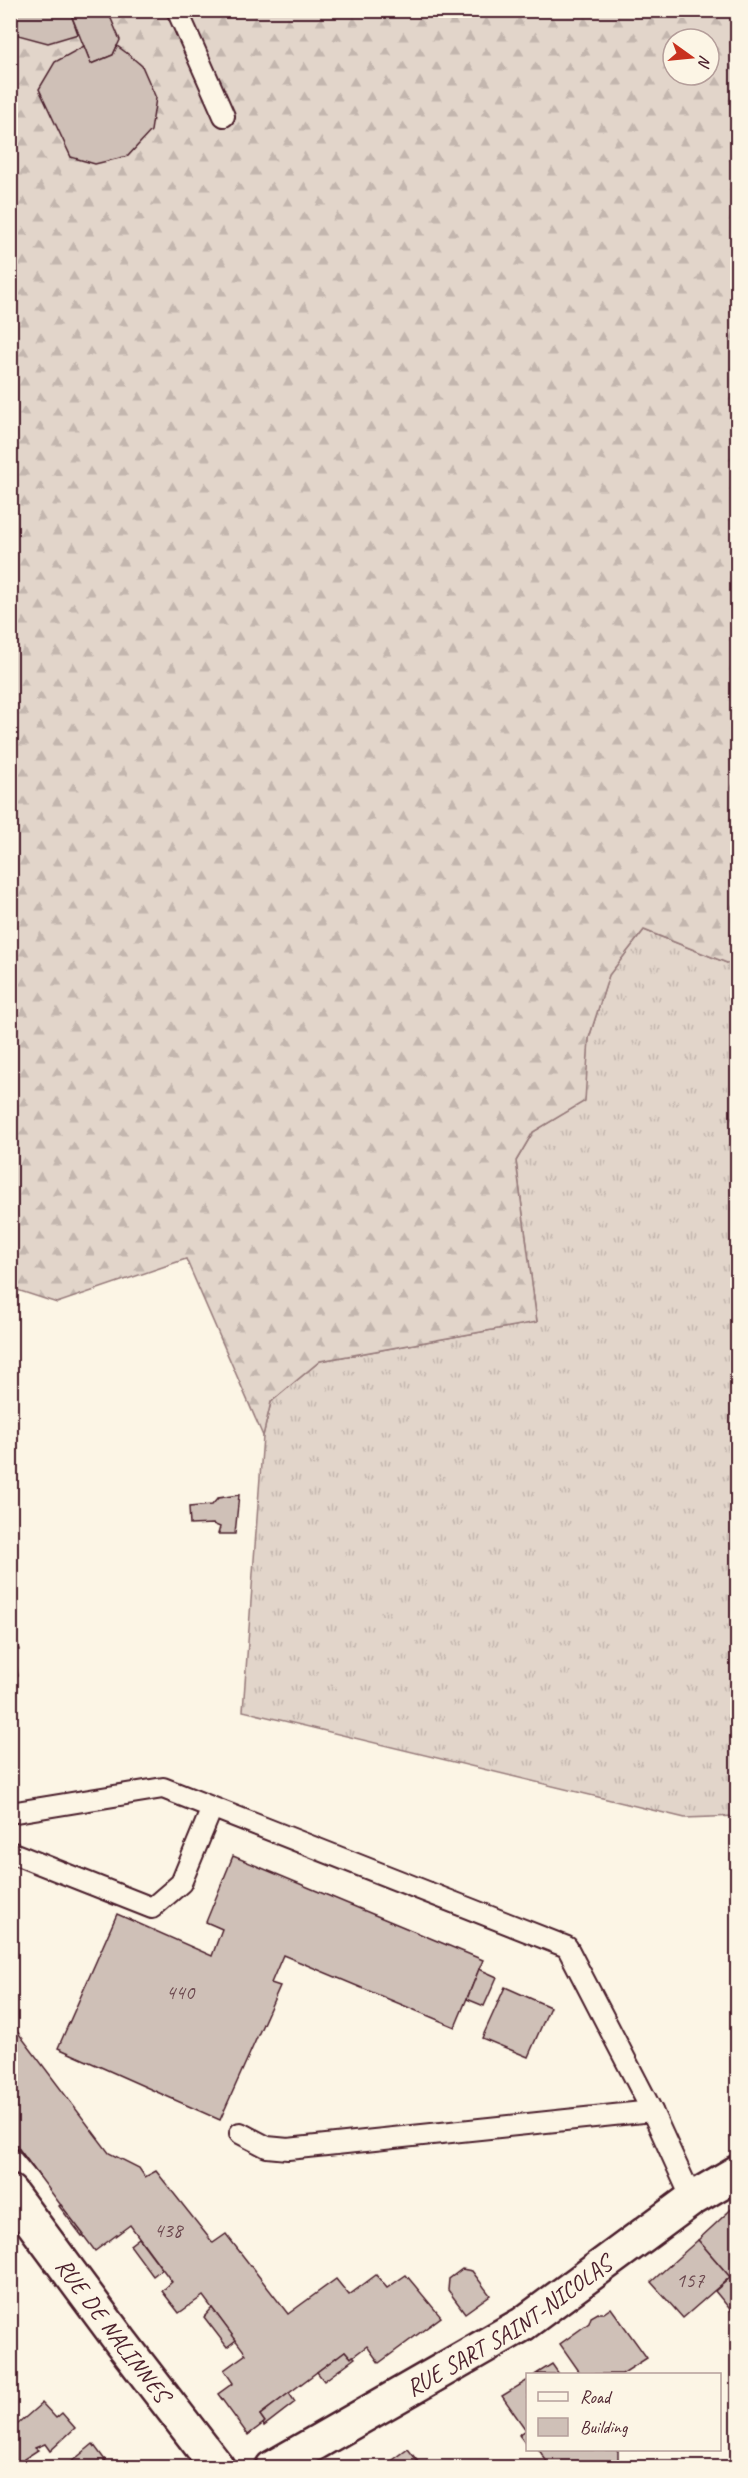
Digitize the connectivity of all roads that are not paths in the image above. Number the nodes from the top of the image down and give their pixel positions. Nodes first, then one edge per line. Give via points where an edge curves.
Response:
1 (177, 10) edge
2 (224, 116) dead end
3 (212, 1808) junction
4 (10, 1813) edge
5 (10, 1852) edge
6 (652, 2110) junction
7 (240, 2133) dead end
8 (738, 2172) edge
9 (10, 2192) edge
10 (692, 2199) junction
11 (218, 2468) edge
12 (272, 2468) edge

1 - 2 lane
3 - 4 lane via 163,1788
3 - 5 lane via 180,1883 152,1908
3 - 6 lane via 567,1947
6 - 7 lane via 288,2149 267,2147
6 - 10 lane
8 - 10 street, RUE SART SAINT-NICOLAS
9 - 11 street, RUE DE NALINNES
10 - 12 street, RUE SART SAINT-NICOLAS via 523,2324

